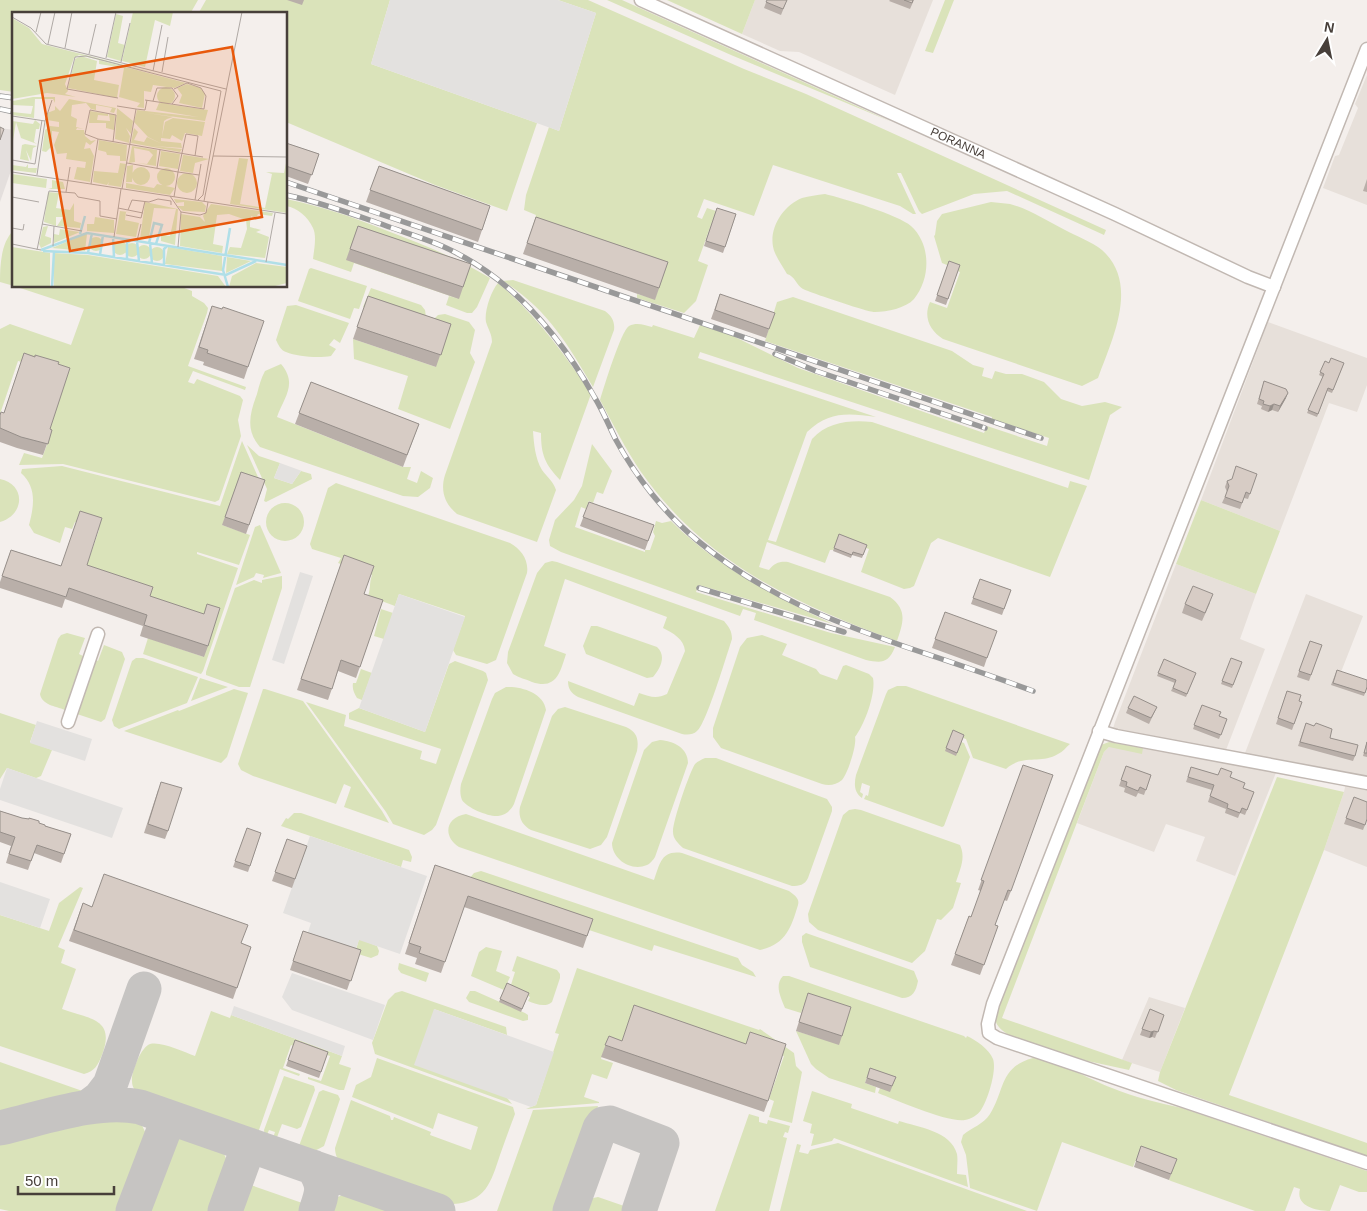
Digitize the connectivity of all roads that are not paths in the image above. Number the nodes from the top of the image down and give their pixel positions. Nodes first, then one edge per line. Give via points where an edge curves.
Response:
1 (641, 0) edge
2 (1367, 49) edge
3 (1274, 287) junction
4 (98, 634) dead end
5 (68, 722) dead end
6 (1099, 731) junction
7 (1367, 783) edge
8 (1367, 1163) edge

1 - 3 street, PORANNA
2 - 3 street
3 - 6 street
4 - 5 street
6 - 7 street
6 - 8 street via 994,1004 988,1033 1012,1044

